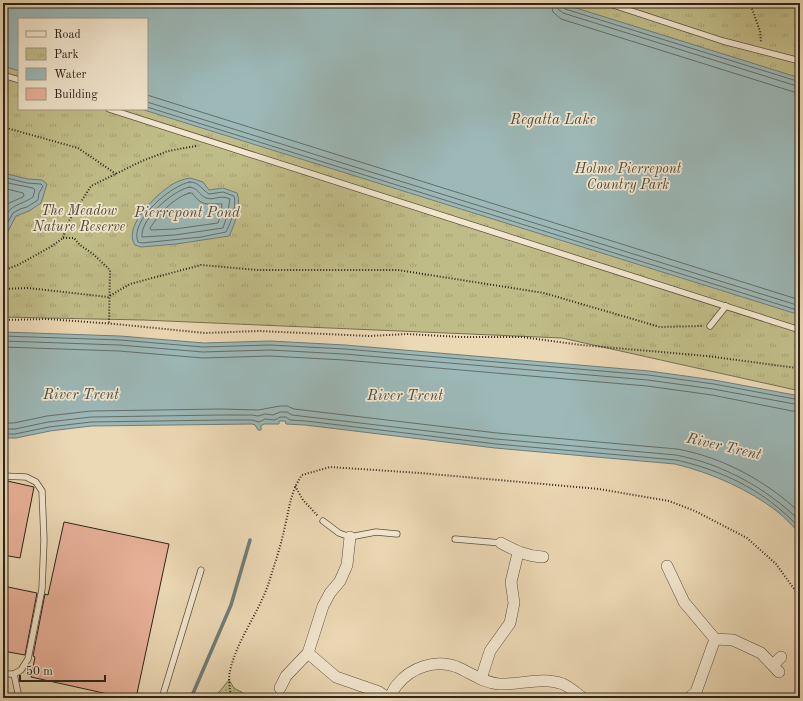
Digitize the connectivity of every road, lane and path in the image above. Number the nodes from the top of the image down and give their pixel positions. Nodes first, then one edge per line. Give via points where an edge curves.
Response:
1 (607, 3) edge
2 (750, 3) edge
3 (762, 50) junction
4 (800, 61) edge
5 (3, 75) edge
6 (18, 80) edge
7 (112, 110) edge
8 (3, 127) edge
9 (198, 145) dead end
10 (116, 174) junction
11 (62, 238) junction
12 (3, 268) edge
13 (3, 289) edge
14 (108, 297) junction
15 (726, 306) junction
16 (3, 320) edge
17 (109, 323) junction
18 (710, 326) joint
19 (800, 330) edge
20 (800, 366) edge
21 (3, 476) edge
22 (295, 486) junction
23 (323, 521) joint
24 (397, 534) dead end
25 (350, 537) junction
26 (455, 539) dead end
27 (500, 543) joint
28 (518, 553) junction
29 (543, 557) dead end
30 (668, 566) dead end
31 (201, 570) dead end
32 (800, 597) edge
33 (715, 639) junction
34 (308, 653) junction
35 (781, 657) dead end
36 (3, 674) edge
37 (14, 674) junction
38 (481, 679) junction
39 (280, 688) dead end
40 (17, 698) edge
41 (162, 698) edge
42 (231, 698) edge
43 (389, 698) edge
44 (583, 698) edge
45 (690, 698) edge

1 - 3 lane via 723,41
2 - 3 path via 760,31
3 - 4 lane
5 - 6 lane
7 - 15 lane
8 - 10 path via 78,148
9 - 10 path via 168,151
10 - 11 path via 91,186 66,224
11 - 12 path via 18,265
11 - 14 path via 74,238 110,270
13 - 14 path via 28,288
14 - 17 path
14 - 18 path via 130,284 201,265 258,270 398,270 544,293 660,327
15 - 18 lane
15 - 19 lane
16 - 17 path via 47,319
17 - 20 path via 204,333 259,331 370,336 407,334 522,337 797,368
21 - 37 lane via 26,477 36,482 42,491 43,507 42,589 28,659 21,670
22 - 23 path via 303,500
22 - 32 path via 302,475 330,467 599,489 669,501 695,511 747,538 776,564
22 - 42 path via 268,585 244,632 229,672
23 - 25 lane via 339,533
24 - 25 lane via 376,532
25 - 34 street via 347,565 324,606
26 - 27 lane
27 - 28 street
28 - 29 street
28 - 38 street via 511,582 514,603 510,623 490,652
30 - 33 street via 684,602
31 - 41 lane
33 - 35 street via 734,640 761,653 776,668
33 - 45 street via 696,692
34 - 39 street via 286,676
34 - 43 street via 336,677
36 - 37 lane
37 - 40 lane
38 - 43 street via 456,667 428,664 412,671 397,684
38 - 44 street via 499,684 545,680 564,684

